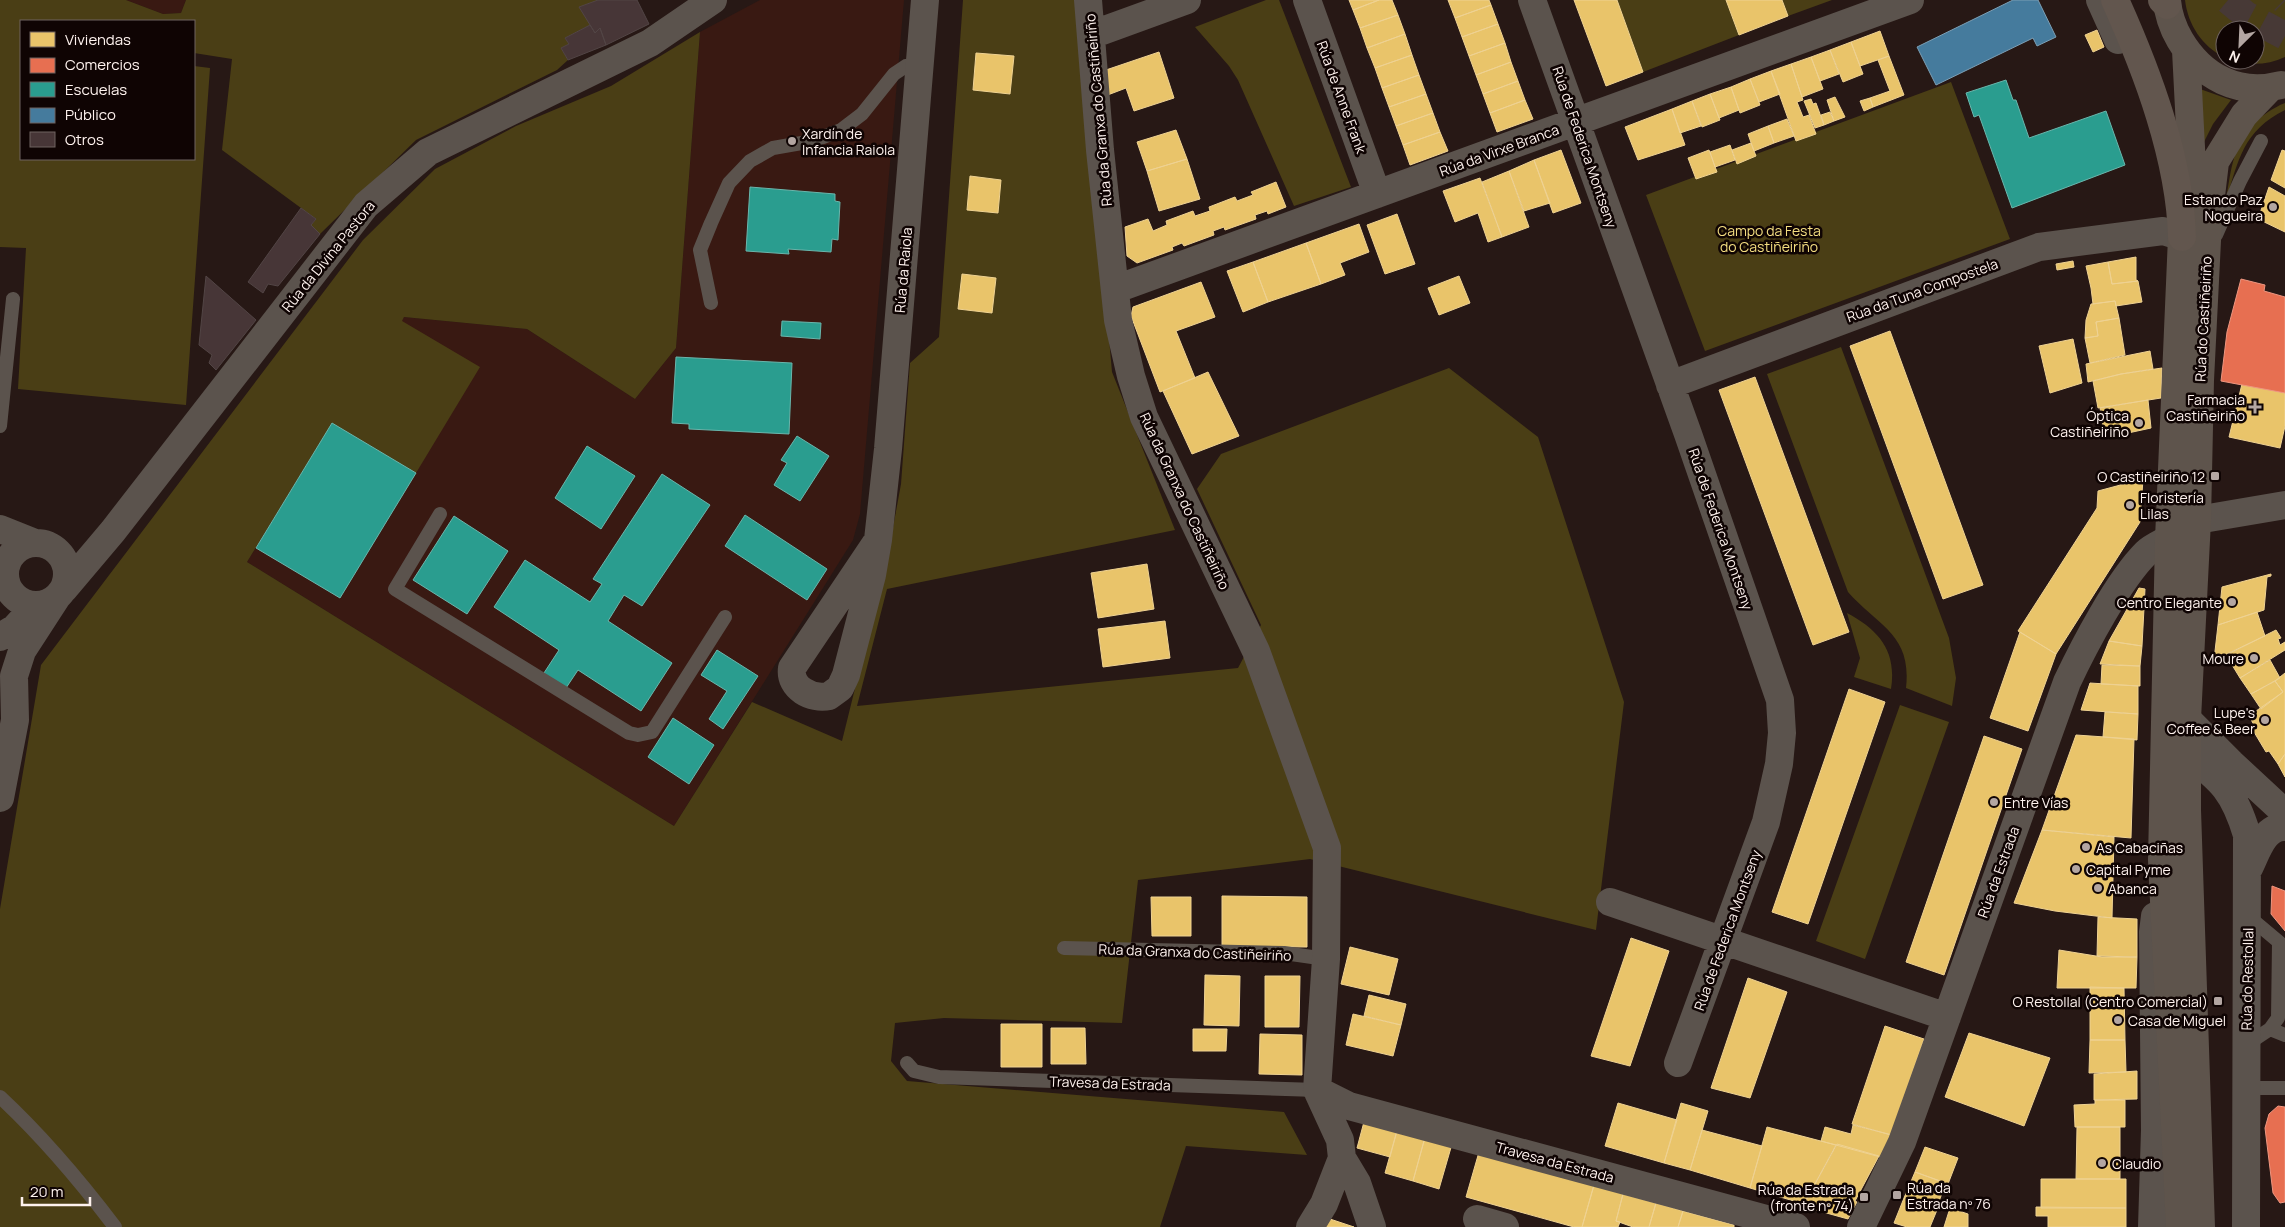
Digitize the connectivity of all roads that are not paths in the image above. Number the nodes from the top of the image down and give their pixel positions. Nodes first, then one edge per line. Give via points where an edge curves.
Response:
1 (713, 0) edge
2 (925, 0) edge
3 (1088, 0) edge
4 (1186, 0) edge
5 (1307, 0) edge
6 (1532, 0) edge
7 (1910, 0) edge
8 (2100, 0) edge
9 (2114, 0) edge
10 (2165, 2) edge
11 (1091, 35) junction
12 (2186, 50) junction
13 (920, 65) junction
14 (2280, 85) edge
15 (2155, 102) junction
16 (1576, 122) junction
17 (2261, 141) dead end
18 (1377, 194) junction
19 (2182, 237) junction
20 (2205, 270) junction
21 (1116, 289) junction
22 (13, 299) dead end
23 (711, 304) dead end
24 (1670, 385) junction
25 (0, 426) edge
26 (2285, 505) edge
27 (440, 514) dead end
28 (2197, 520) junction
29 (0, 529) edge
30 (113, 531) junction
31 (2169, 539) junction
32 (878, 540) junction
33 (40, 544) junction
34 (4, 569) edge
35 (52, 597) junction
36 (726, 617) dead end
37 (0, 637) edge
38 (7, 668) edge
39 (2187, 719) junction
40 (2187, 753) junction
41 (0, 798) edge
42 (2285, 813) edge
43 (2285, 827) edge
44 (2162, 860) junction
45 (2248, 869) junction
46 (1610, 902) dead end
47 (2248, 916) junction
48 (1723, 940) junction
49 (2282, 944) edge
50 (1064, 948) dead end
51 (1326, 958) junction
52 (1947, 1017) junction
53 (2278, 1020) edge
54 (2285, 1035) edge
55 (2246, 1045) junction
56 (907, 1063) dead end
57 (1678, 1063) dead end
58 (2255, 1088) junction
59 (2285, 1088) edge
60 (1317, 1090) junction
61 (0, 1097) edge
62 (2285, 1098) edge
63 (1342, 1158) junction
64 (1477, 1219) dead end
65 (115, 1227) edge
66 (1310, 1227) edge
67 (1372, 1227) edge
68 (1505, 1227) edge
69 (1796, 1227) edge
70 (1862, 1227) edge
71 (2152, 1227) edge
72 (2180, 1227) edge
73 (2201, 1227) edge
74 (2246, 1227) edge

1 - 30 street, Rúa da Divina Pastora via 650,43 428,152 366,205
2 - 13 street, Rúa da Raiola
3 - 11 street, Rúa da Granxa do Castiñeiriño
4 - 11 street
5 - 18 street, Rúa de Anne Frank
6 - 16 street, Rúa de Federica Montseny
7 - 16 street, Rúa da Virxe Branca
8 - 15 street via 2135,80
9 - 15 highway via 2137,50
10 - 12 main road, Rúa do Castiñeiriño
11 - 21 street, Rúa da Granxa do Castiñeiriño
12 - 14 main road, Rúa do Castiñeiriño via 2203,70 2222,81 2245,87
12 - 19 main road, Rúa do Castiñeiriño via 2192,167
13 - 23 lane via 906,66 894,74 862,114 841,130 813,142 772,148 750,161 729,183 700,250
13 - 32 street, Rúa da Raiola
14 - 20 main road, Rúa do Castiñeiriño via 2244,115 2215,162
15 - 19 highway via 2168,147
16 - 18 street, Rúa da Virxe Branca
16 - 24 street, Rúa de Federica Montseny
17 - 20 lane via 2219,224
18 - 21 street, Rúa da Virxe Branca
19 - 24 street, Rúa da Tuna Compostela via 2163,232 2039,247
19 - 31 main road, Rúa do Castiñeiriño
20 - 28 main road, Rúa do Castiñeiriño
21 - 51 street, Rúa da Granxa do Castiñeiriño via 1118,320 1144,417 1256,650 1327,848
22 - 25 lane
24 - 48 street, Rúa de Federica Montseny via 1780,700 1782,733 1779,764 1766,822
26 - 28 street
27 - 36 lane via 395,589 629,733 652,732
28 - 39 main road, Rúa do Castiñeiriño
29 - 33 street
30 - 33 street via 95,539
30 - 35 street, Rúa da Divina Pastora
31 - 44 main road
31 - 52 street, Rúa da Estrada via 2147,552 2126,580 2077,661
32 - 32 street, Rúa da Raiola via 788,657 797,686 816,697 824,698 840,688 846,675
33 - 34 street via 17,550
33 - 35 street via 61,556 66,566 67,578
34 - 35 street via 10,589 25,603
35 - 37 street via 16,628
35 - 38 street via 22,651
38 - 41 street via 15,720
39 - 40 main road
39 - 42 street
40 - 45 street, Rúa do Restollal via 2220,779 2239,808 2247,835
40 - 73 main road
43 - 45 street via 2278,827 2266,835
44 - 71 street via 2152,932 2155,1130
44 - 72 main road
45 - 47 street, Rúa do Restollal
46 - 48 street
47 - 49 lane
47 - 55 street, Rúa do Restollal
48 - 52 street
48 - 57 street, Rúa de Federica Montseny
49 - 53 lane
50 - 51 lane, Rúa da Granxa do Castiñeiriño via 1284,953
51 - 60 street, Rúa da Granxa do Castiñeiriño
52 - 70 street, Rúa da Estrada via 1902,1142
53 - 54 lane
53 - 55 lane
55 - 58 street, Rúa do Restollal
56 - 60 lane, Travesa da Estrada via 914,1071 939,1077
58 - 59 lane
58 - 62 lane
58 - 74 street, Rúa do Restollal
60 - 63 street via 1340,1140
60 - 69 street, Travesa da Estrada via 1349,1106
61 - 65 lane via 65,1165
63 - 66 street via 1324,1204
63 - 67 street via 1357,1183
64 - 68 street

